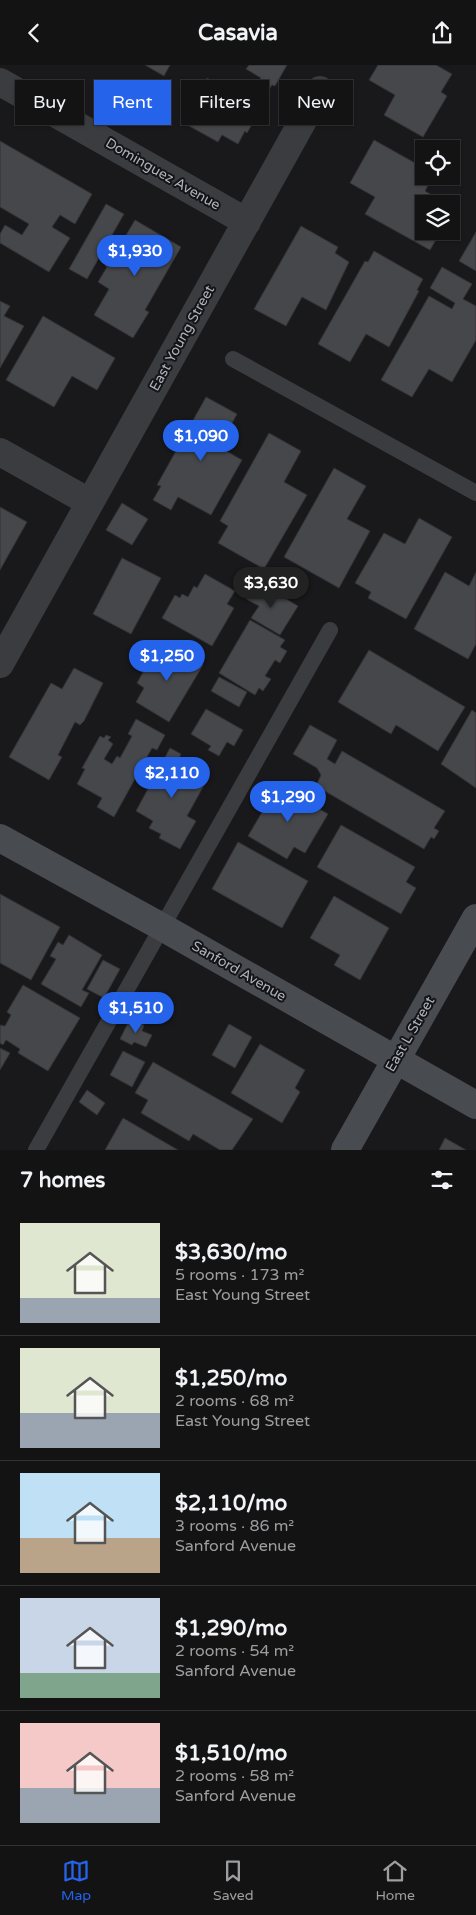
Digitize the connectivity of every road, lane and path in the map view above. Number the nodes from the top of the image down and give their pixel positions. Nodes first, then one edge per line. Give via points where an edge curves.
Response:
1 (0, 82) edge
2 (301, 125) edge
3 (247, 222) junction
4 (233, 359) dead end
5 (0, 452) edge
6 (476, 493) edge
7 (89, 501) junction
8 (330, 630) dead end
9 (0, 664) edge
10 (0, 838) edge
11 (476, 918) edge
12 (162, 927) junction
13 (395, 1060) junction
14 (476, 1105) edge
15 (36, 1150) edge
16 (344, 1150) edge

1 - 3 street, Dominguez Avenue
2 - 3 street, East Young Street
3 - 7 street, East Young Street
4 - 6 lane
5 - 7 street
7 - 9 street, East Young Street
8 - 12 lane
10 - 12 street, Sanford Avenue
11 - 13 street, East L Street
12 - 13 street, Sanford Avenue
12 - 15 lane
13 - 14 street, Sanford Avenue
13 - 16 street, East L Street

